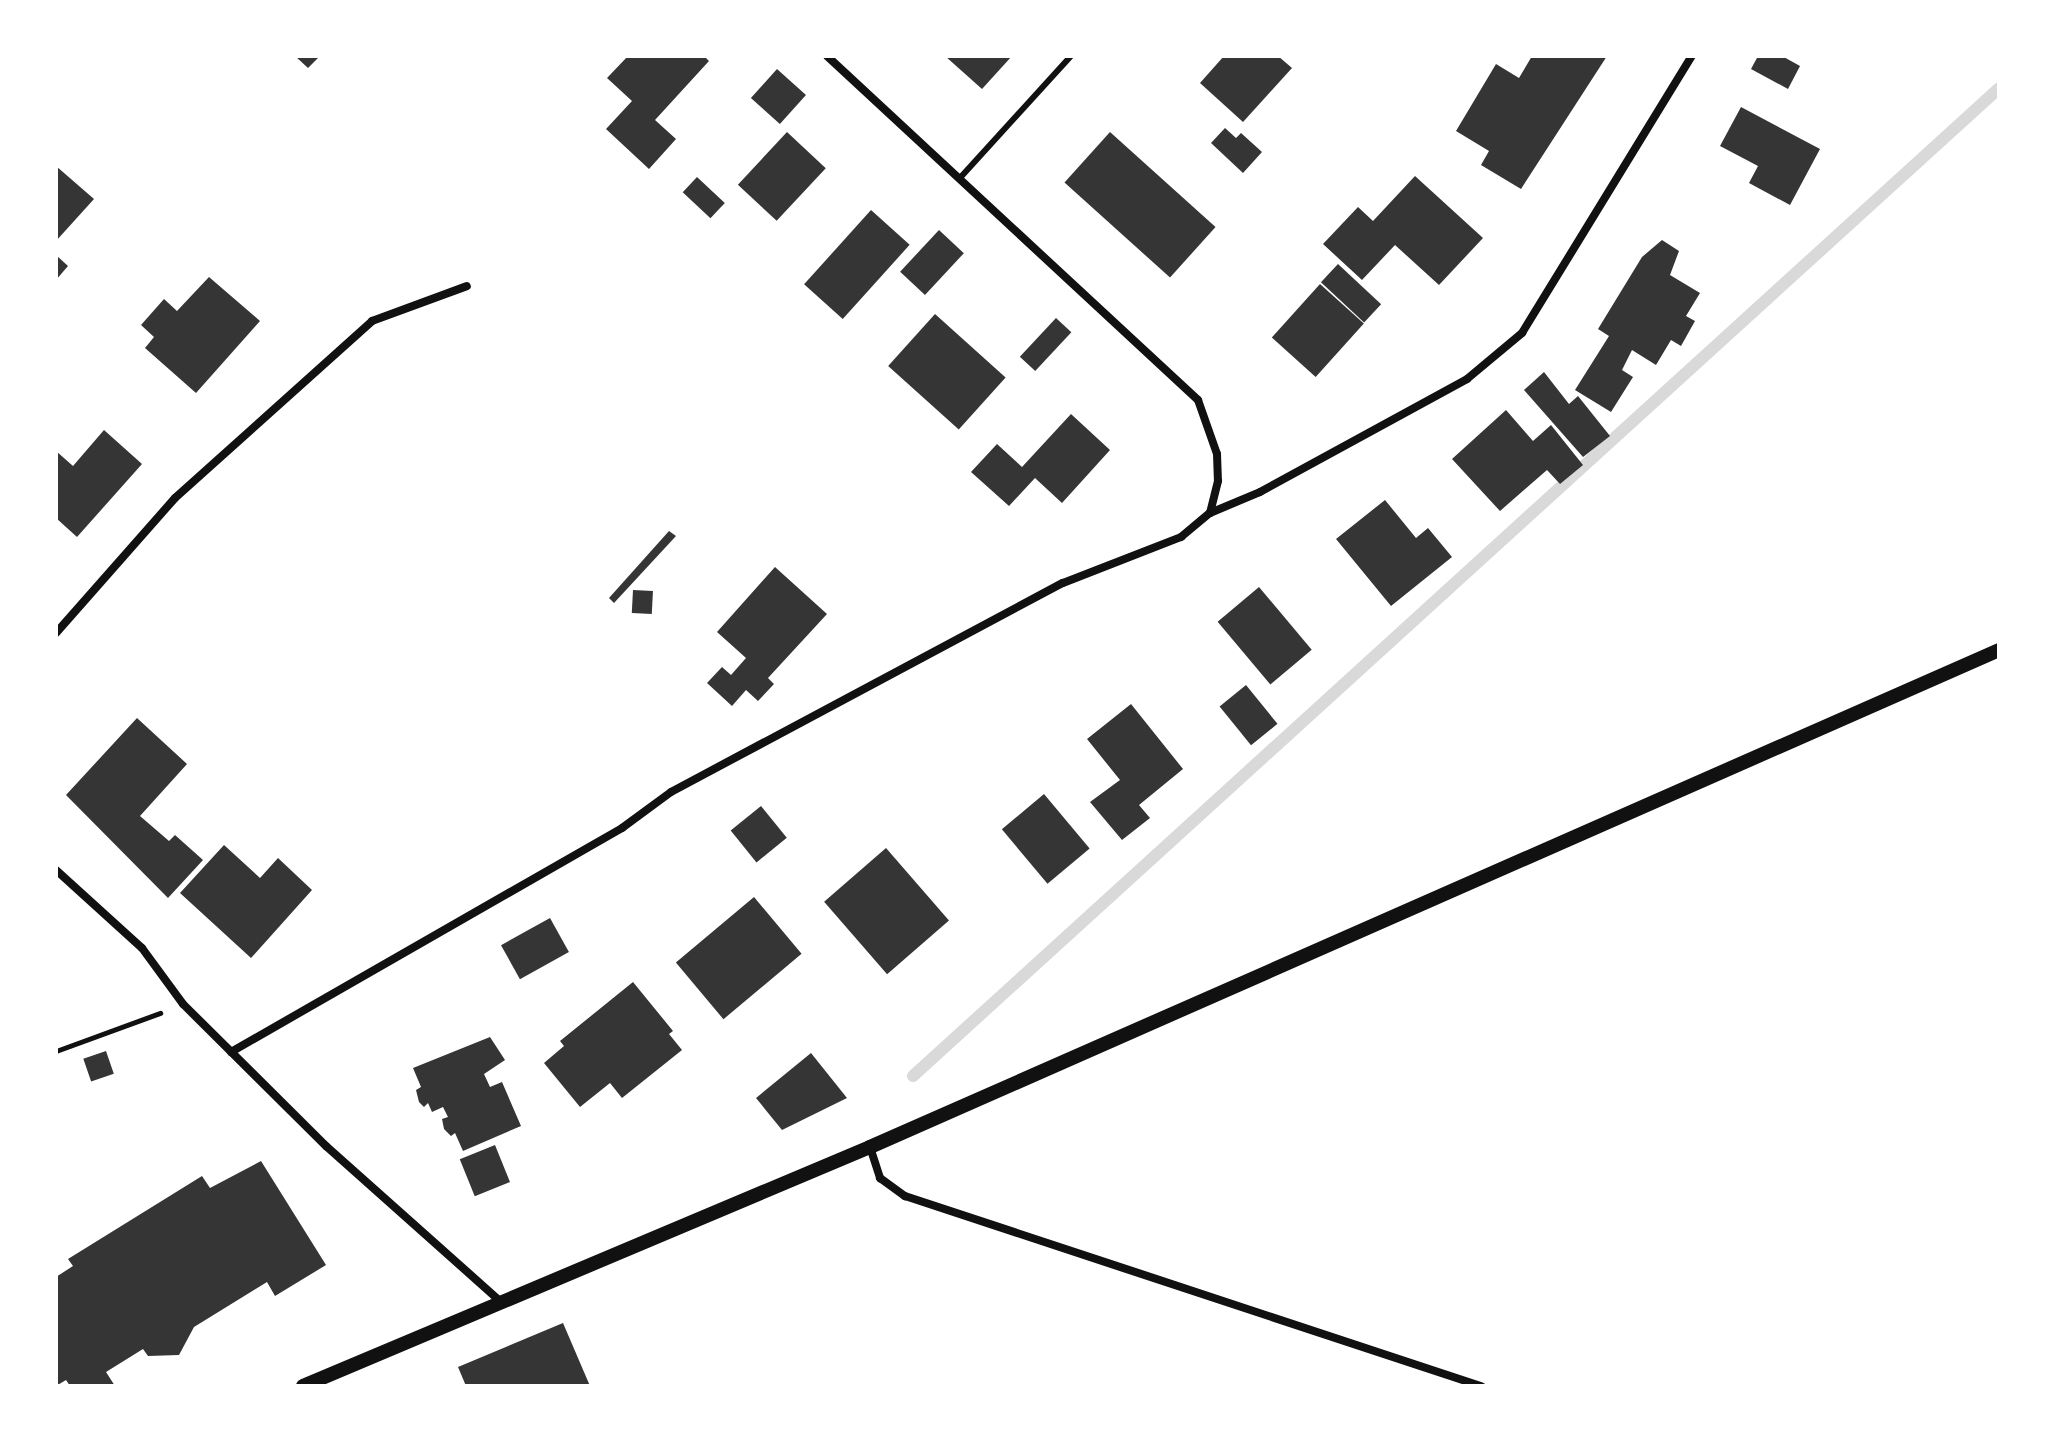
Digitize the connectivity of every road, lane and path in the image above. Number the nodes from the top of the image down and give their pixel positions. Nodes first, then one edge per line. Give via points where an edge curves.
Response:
1 (827, 56) edge
2 (1071, 56) edge
3 (1692, 56) edge
4 (959, 179) junction
5 (467, 286) dead end
6 (1210, 513) junction
7 (56, 633) edge
8 (1999, 650) edge
9 (56, 870) edge
10 (183, 1004) junction
11 (56, 1051) edge
12 (231, 1052) junction
13 (870, 1147) junction
14 (501, 1302) junction
15 (303, 1386) edge
16 (1481, 1386) edge

1 - 4 street
2 - 4 lane
3 - 6 street via 1542,303 1502,353 1453,387 1260,492
4 - 6 street via 1198,400 1217,454 1218,481
5 - 7 street via 372,321 175,498
6 - 12 street via 1181,537 1063,583 671,792 622,828
8 - 13 street
9 - 10 street via 142,948
10 - 11 path
10 - 12 street
12 - 14 street via 326,1146
13 - 14 street
13 - 16 street via 880,1178 905,1196
14 - 15 street

